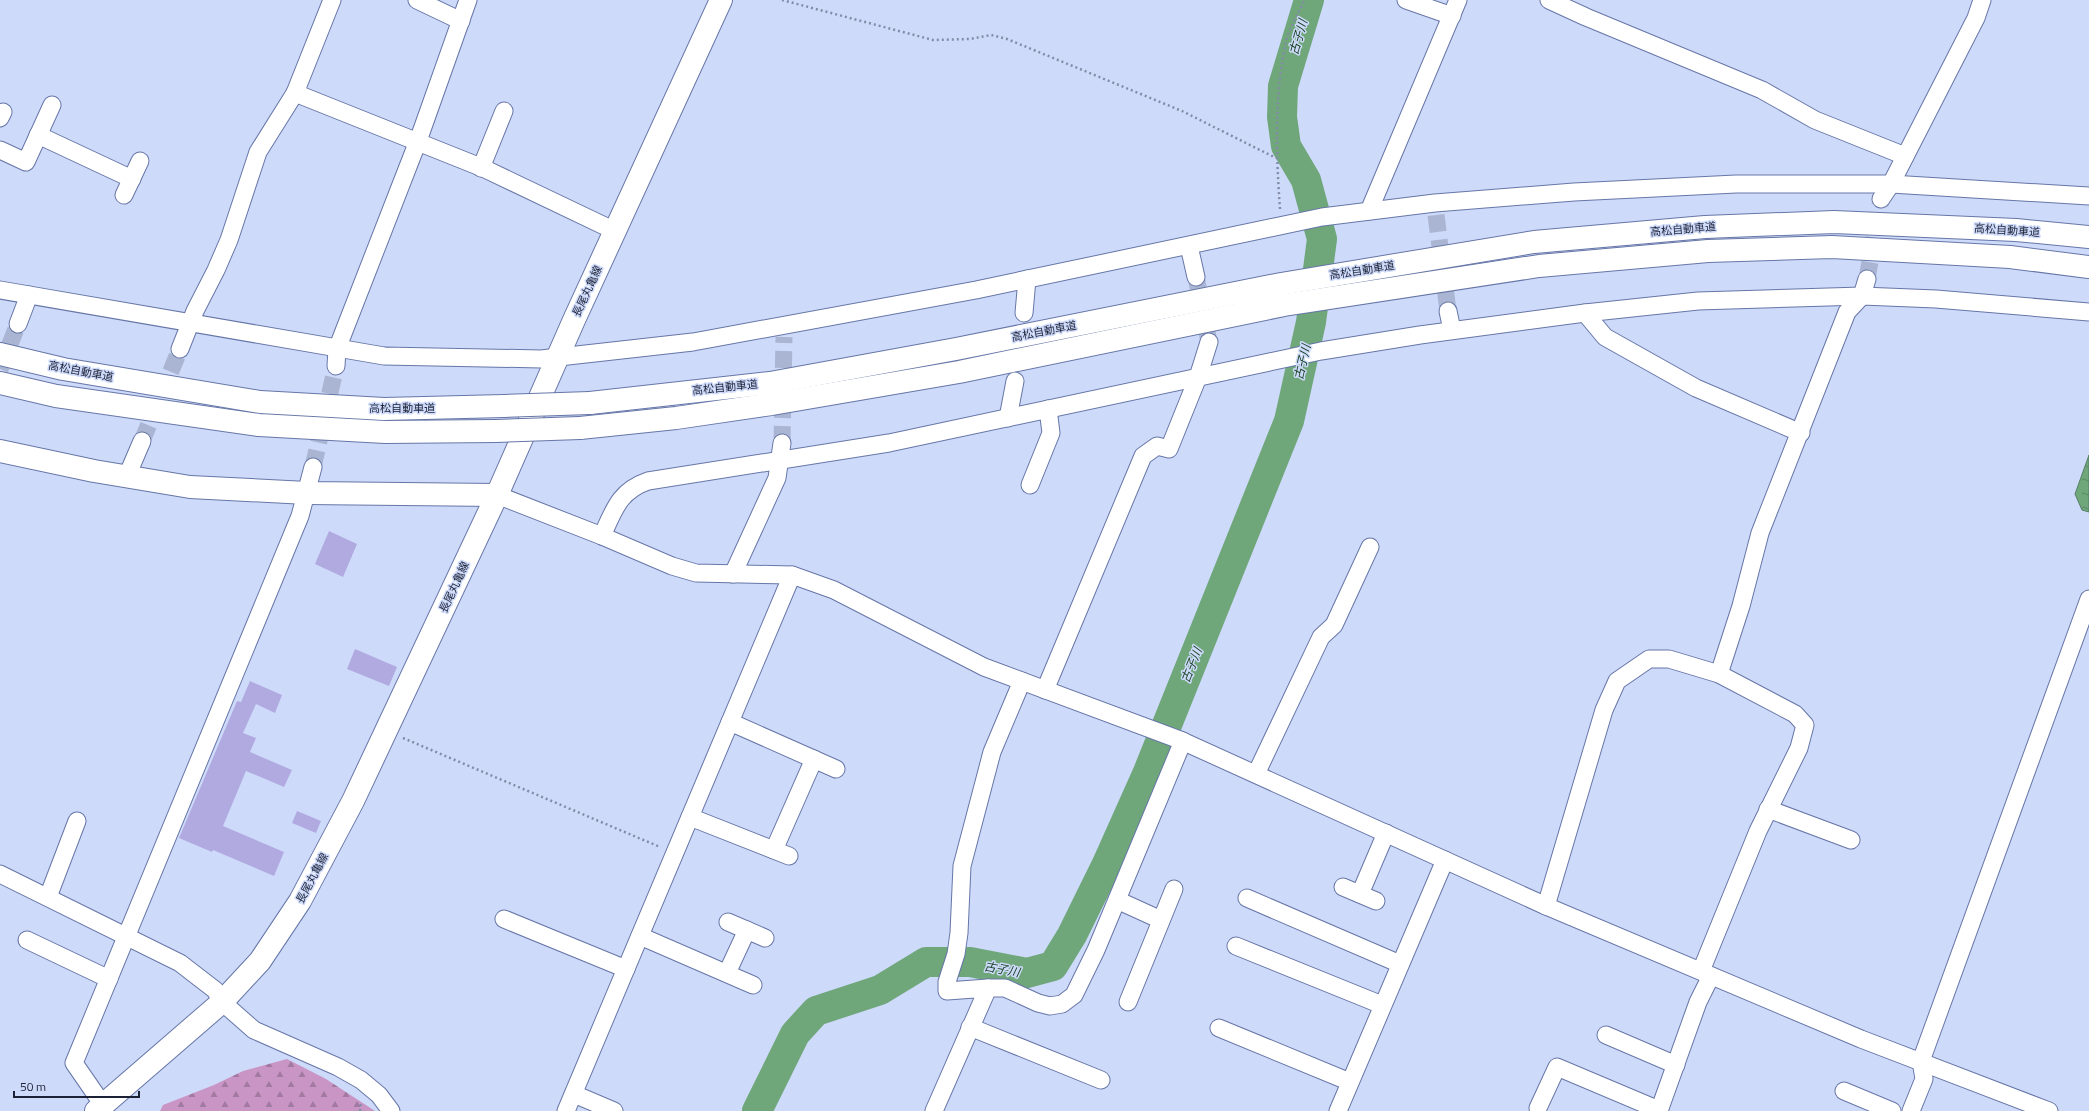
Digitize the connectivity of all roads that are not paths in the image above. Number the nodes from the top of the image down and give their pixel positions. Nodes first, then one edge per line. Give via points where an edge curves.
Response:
1 (332, 0) edge
2 (416, 0) edge
3 (468, 0) edge
4 (722, 0) edge
5 (1406, 0) edge
6 (1458, 0) edge
7 (1549, 0) edge
8 (1982, 0) edge
9 (1452, 16) junction
10 (461, 22) junction
11 (295, 93) junction
12 (52, 105) dead end
13 (504, 111) dead end
14 (38, 135) junction
15 (418, 141) junction
16 (0, 150) edge
17 (1905, 156) junction
18 (140, 161) dead end
19 (481, 168) junction
20 (132, 178) junction
21 (1891, 184) junction
22 (124, 195) dead end
23 (2089, 196) edge
24 (1880, 199) tunnel mouth
25 (1369, 211) junction
26 (615, 231) junction
27 (2089, 237) edge
28 (1189, 246) junction
29 (2089, 267) edge
30 (1196, 277) tunnel mouth
31 (1027, 279) junction
32 (1867, 279) tunnel mouth
33 (0, 290) edge
34 (29, 295) junction
35 (1282, 295) junction
36 (1862, 296) junction
37 (1448, 312) tunnel mouth
38 (2089, 312) edge
39 (1024, 313) dead end
40 (1585, 313) junction
41 (190, 322) junction
42 (18, 324) tunnel mouth
43 (1452, 330) junction
44 (1209, 342) tunnel mouth
45 (180, 349) tunnel mouth
46 (337, 349) junction
47 (0, 354) edge
48 (558, 357) junction
49 (336, 366) tunnel mouth
50 (1198, 377) junction
51 (1015, 381) dead end
52 (0, 383) edge
53 (1048, 409) junction
54 (1008, 418) junction
55 (1800, 433) junction
56 (142, 441) tunnel mouth
57 (782, 443) tunnel mouth
58 (0, 451) edge
59 (780, 460) junction
60 (313, 467) tunnel mouth
61 (127, 476) junction
62 (1030, 485) dead end
63 (307, 493) junction
64 (497, 495) junction
65 (602, 536) junction
66 (1370, 547) dead end
67 (733, 574) junction
68 (792, 575) junction
69 (2089, 599) edge
70 (1719, 674) junction
71 (1022, 681) junction
72 (1045, 690) junction
73 (730, 722) junction
74 (1182, 740) junction
75 (814, 759) junction
76 (836, 769) dead end
77 (1256, 774) junction
78 (1768, 809) junction
79 (690, 817) junction
80 (77, 821) dead end
81 (1386, 833) junction
82 (1851, 840) dead end
83 (1445, 860) junction
84 (0, 874) edge
85 (1343, 887) dead end
86 (1174, 889) dead end
87 (1360, 894) junction
88 (48, 897) junction
89 (1247, 898) dead end
90 (1117, 900) junction
91 (1376, 901) dead end
92 (1546, 906) junction
93 (504, 919) dead end
94 (1161, 920) junction
95 (728, 922) dead end
96 (747, 930) junction
97 (127, 936) junction
98 (640, 936) junction
99 (765, 938) dead end
100 (27, 940) dead end
101 (1236, 946) dead end
102 (1400, 964) junction
103 (626, 969) junction
104 (726, 973) junction
105 (1706, 974) junction
106 (109, 979) junction
107 (753, 985) dead end
108 (988, 988) junction
109 (222, 1002) junction
110 (1128, 1002) dead end
111 (1382, 1005) junction
112 (970, 1027) junction
113 (1219, 1028) dead end
114 (1606, 1034) dead end
115 (1921, 1061) junction
116 (1676, 1065) junction
117 (1101, 1080) dead end
118 (1350, 1082) junction
119 (1844, 1091) dead end
120 (574, 1094) junction
121 (100, 1108) edge
122 (1538, 1108) dead end
123 (1659, 1110) edge
124 (391, 1111) edge
125 (566, 1111) edge
126 (614, 1111) edge
127 (934, 1111) edge
128 (1338, 1111) edge
129 (1892, 1111) edge
130 (1912, 1111) edge
131 (2049, 1111) edge

1 - 11 street
2 - 10 street
3 - 10 street
4 - 26 main road, 長尾丸亀線
5 - 9 street
6 - 9 street
7 - 17 street via 1762,90 1815,120
8 - 17 street via 1976,18
9 - 25 street
10 - 15 street
11 - 15 street
11 - 41 street via 258,152 229,240
12 - 14 street
13 - 19 street
14 - 16 street via 26,162
14 - 20 street
15 - 19 street
15 - 46 street
17 - 21 street
18 - 20 street
19 - 26 street
20 - 22 street
21 - 23 street
21 - 24 street
21 - 25 street via 1736,184 1574,192 1435,209
25 - 28 street via 1322,216
26 - 48 main road, 長尾丸亀線
27 - 35 main road, 高松自動車道 via 2016,230 1834,222 1705,226 1534,242 1350,272
28 - 30 street
28 - 31 street
29 - 35 main road, 高松自動車道 via 2010,257 1832,247 1708,251 1539,266 1353,294
31 - 39 street
31 - 48 street via 782,331
32 - 36 street
33 - 34 street
34 - 41 street
34 - 42 street
35 - 47 main road, 高松自動車道, bridge via 956,349 770,383 590,403 384,409 260,402 63,369
35 - 52 main road, 高松自動車道, bridge via 959,372 698,415 580,428 385,432 259,425 56,396
36 - 38 street via 1936,299
36 - 40 street via 1698,301
36 - 55 street via 1847,312
37 - 43 street
40 - 43 street
40 - 55 street via 1605,337 1690,384
41 - 45 street
41 - 46 street
43 - 50 street via 1321,351
44 - 50 street
46 - 48 street via 384,356 541,359
46 - 49 street
48 - 64 main road, 長尾丸亀線
50 - 53 street
50 - 72 street via 1169,449 1157,446 1143,456
51 - 54 street
53 - 54 street
53 - 62 street via 1051,433
54 - 59 street via 889,443
55 - 70 street via 1760,532 1741,606
56 - 61 street
57 - 59 street
58 - 61 main road
59 - 65 street via 636,485 624,493
59 - 67 street via 777,478
60 - 63 street
61 - 63 main road via 190,487
63 - 64 main road
63 - 97 street via 300,516
64 - 65 street
64 - 109 main road, 長尾丸亀線 via 353,801 300,901 260,961
65 - 67 street via 672,566 696,573
66 - 77 street via 1334,625 1321,637
67 - 68 street
68 - 71 street via 834,590 984,666
68 - 73 street
69 - 115 street
70 - 78 street via 1795,714 1805,724 1798,748
70 - 92 street via 1669,659 1649,658 1616,681 1604,710
71 - 72 street
71 - 108 street via 992,752 962,866 959,933 956,954 947,982 947,991
72 - 74 street
73 - 75 street
73 - 79 street
74 - 77 street
74 - 90 street
75 - 76 street
75 - 79 street via 782,853
77 - 81 street
78 - 82 street
78 - 105 street via 1749,852
79 - 98 street
80 - 88 street
81 - 83 street
81 - 87 street
83 - 92 street
83 - 102 street
84 - 88 street
85 - 87 street
86 - 94 street
87 - 91 street
88 - 97 street
89 - 102 street
90 - 94 street
90 - 108 street via 1082,980 1074,995 1062,1004 1050,1006 1005,988
92 - 105 street
93 - 103 street
94 - 110 street
95 - 96 street
96 - 99 street
96 - 104 street
97 - 106 street
97 - 109 street via 180,963 215,990
98 - 103 street
98 - 104 street
100 - 106 street
101 - 111 street
102 - 111 street
103 - 120 street
104 - 107 street
105 - 115 street
105 - 116 street
106 - 121 street via 74,1063
108 - 112 street
109 - 121 main road, 長尾丸亀線
109 - 124 street via 254,1030 338,1067 361,1080 379,1095
111 - 118 street
112 - 117 street
112 - 127 street
113 - 118 street
114 - 116 street
115 - 130 street via 1924,1079
115 - 131 street
116 - 123 street
118 - 128 street
119 - 129 street
120 - 125 street
120 - 126 street
122 - 123 street via 1557,1067

